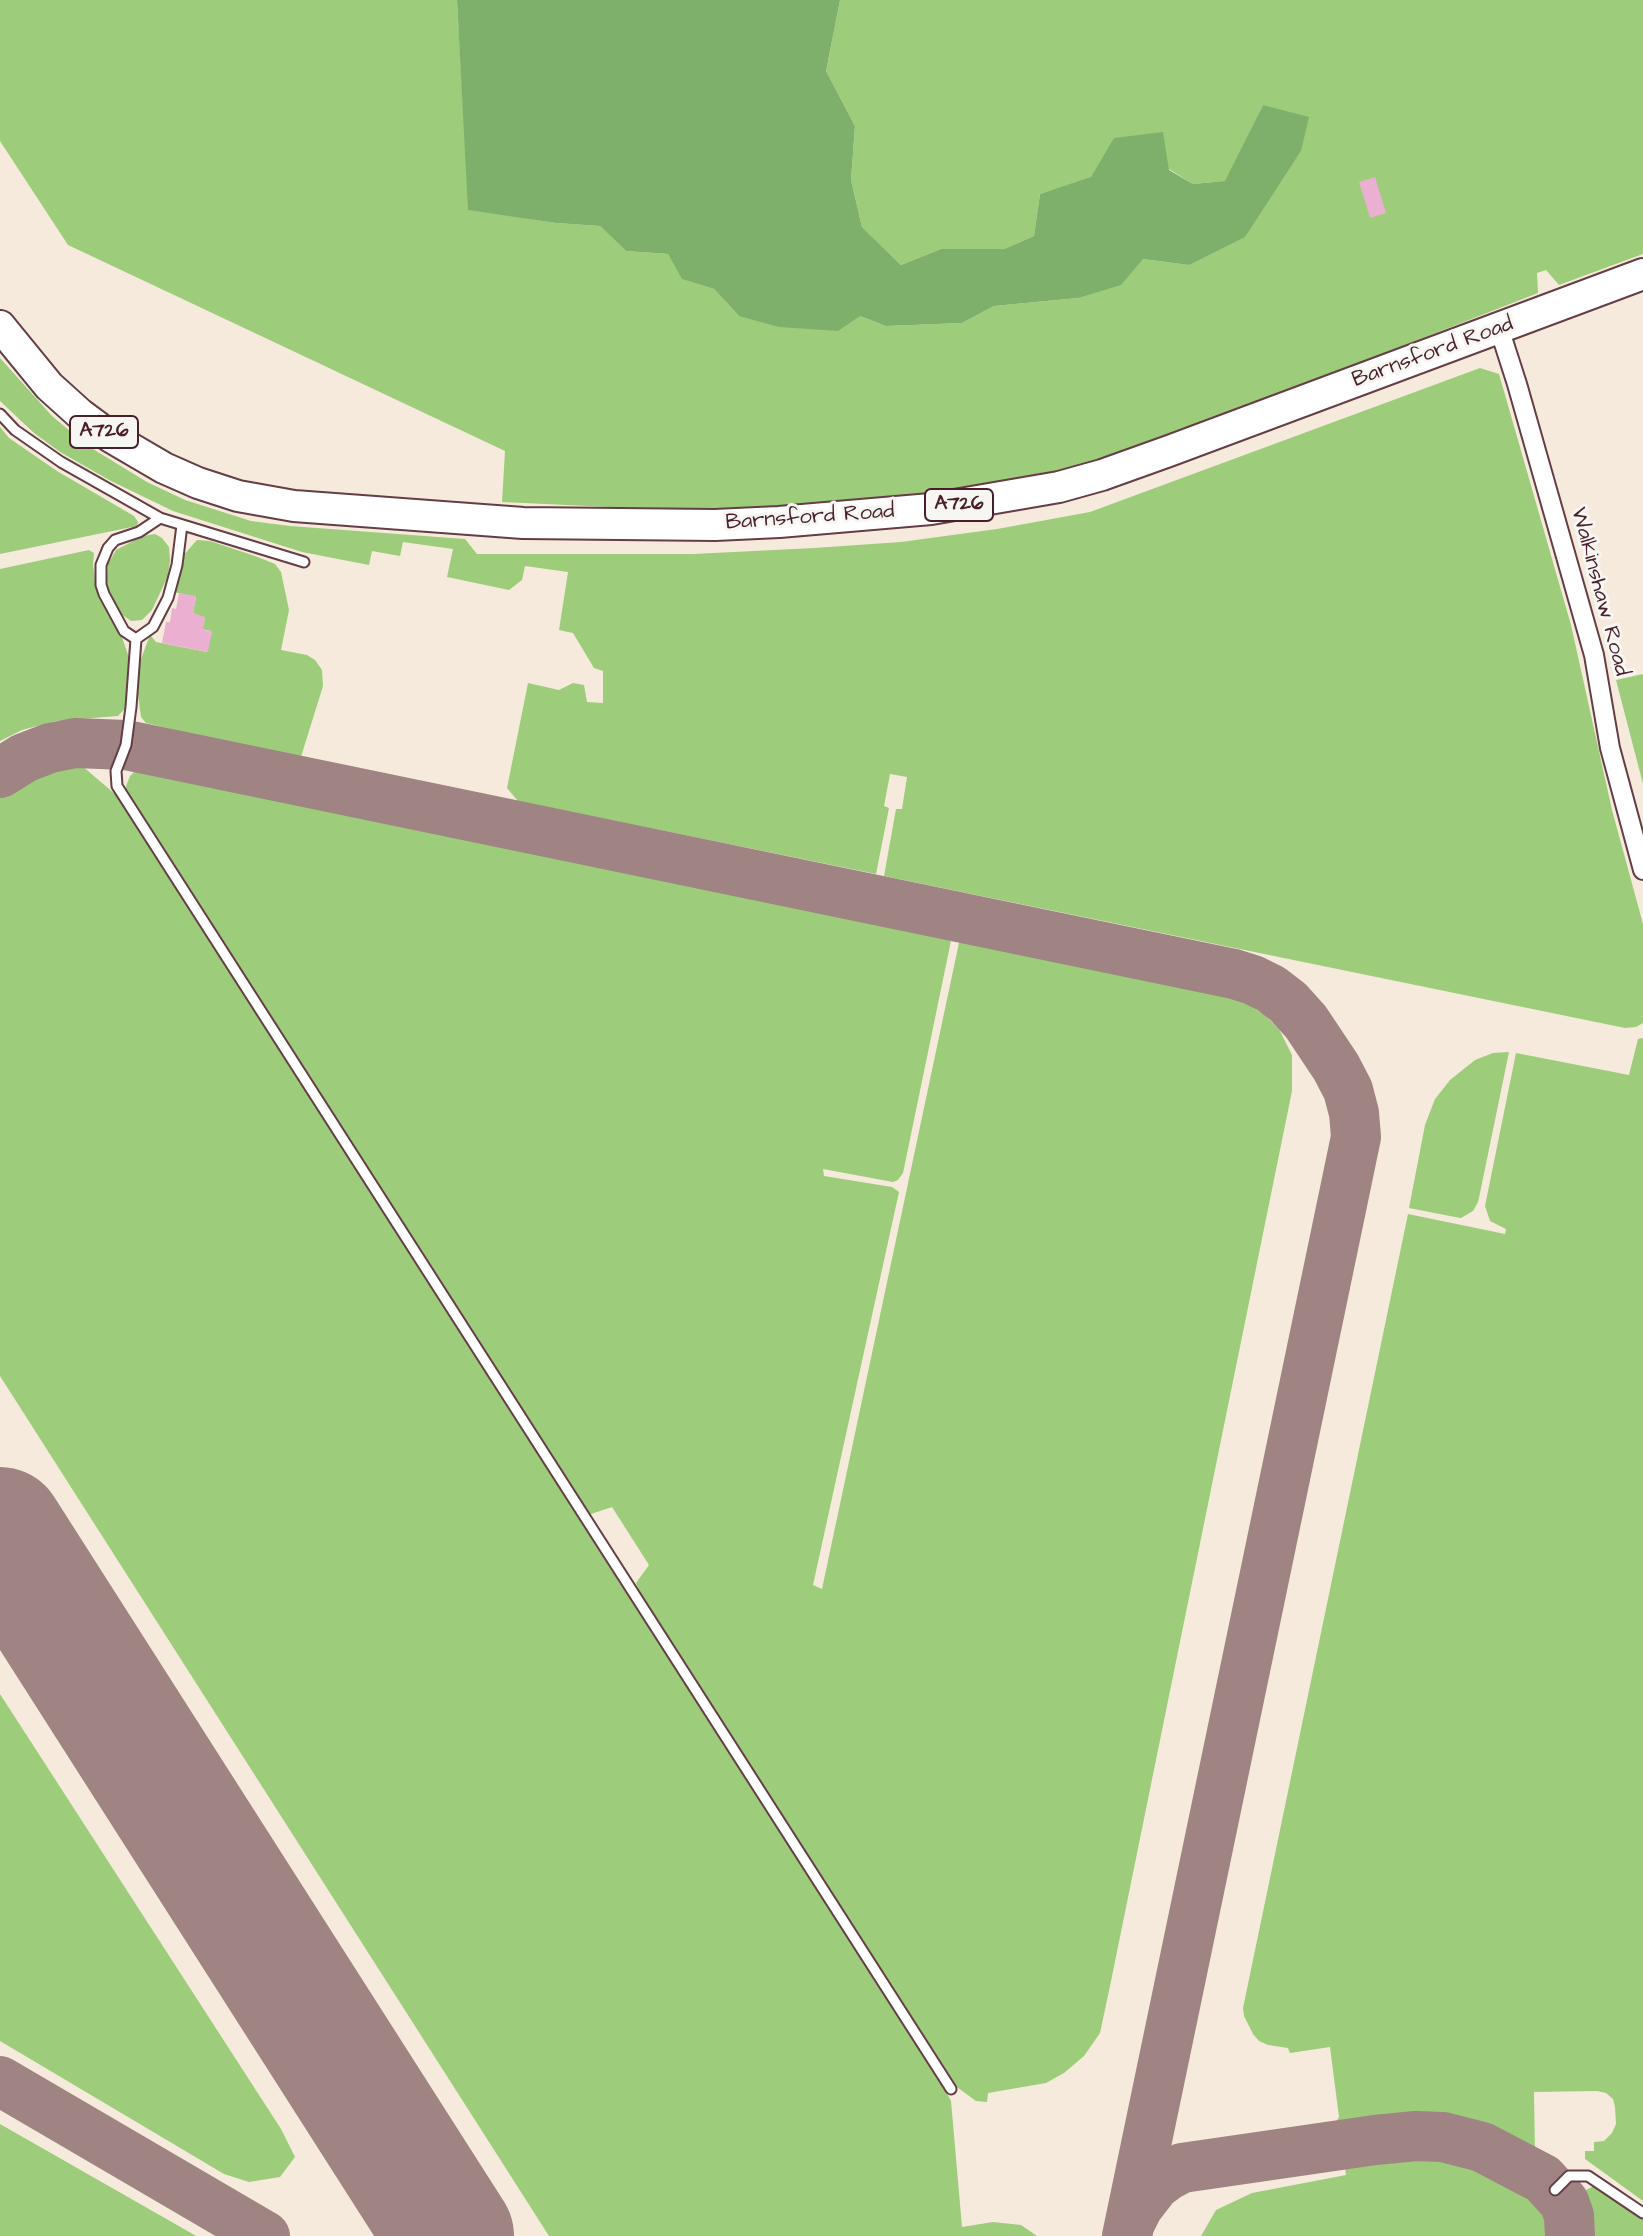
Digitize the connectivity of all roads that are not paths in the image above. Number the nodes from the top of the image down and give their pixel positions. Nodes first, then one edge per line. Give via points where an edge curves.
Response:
1 (1643, 274) edge
2 (0, 326) edge
3 (1499, 328) junction
4 (0, 414) edge
5 (160, 518) junction
6 (182, 525) junction
7 (304, 562) dead end
8 (136, 639) junction
9 (1643, 870) edge
10 (951, 2089) dead end
11 (1555, 2190) dead end
12 (1643, 2213) edge

1 - 3 main road, Barnsford Road / A726
2 - 3 main road, Barnsford Road / A726 via 49,386 111,437 164,468 238,496 371,513 665,525 905,512 1059,487
3 - 9 street, Walkinshaw Road via 1594,655 1610,748
4 - 5 lane via 61,462
5 - 6 lane
5 - 8 lane via 115,540 101,565 104,594 124,631
6 - 7 lane
6 - 8 lane via 168,598 153,627
8 - 10 lane via 126,745 116,771 127,804
11 - 12 lane via 1569,2176 1588,2176

